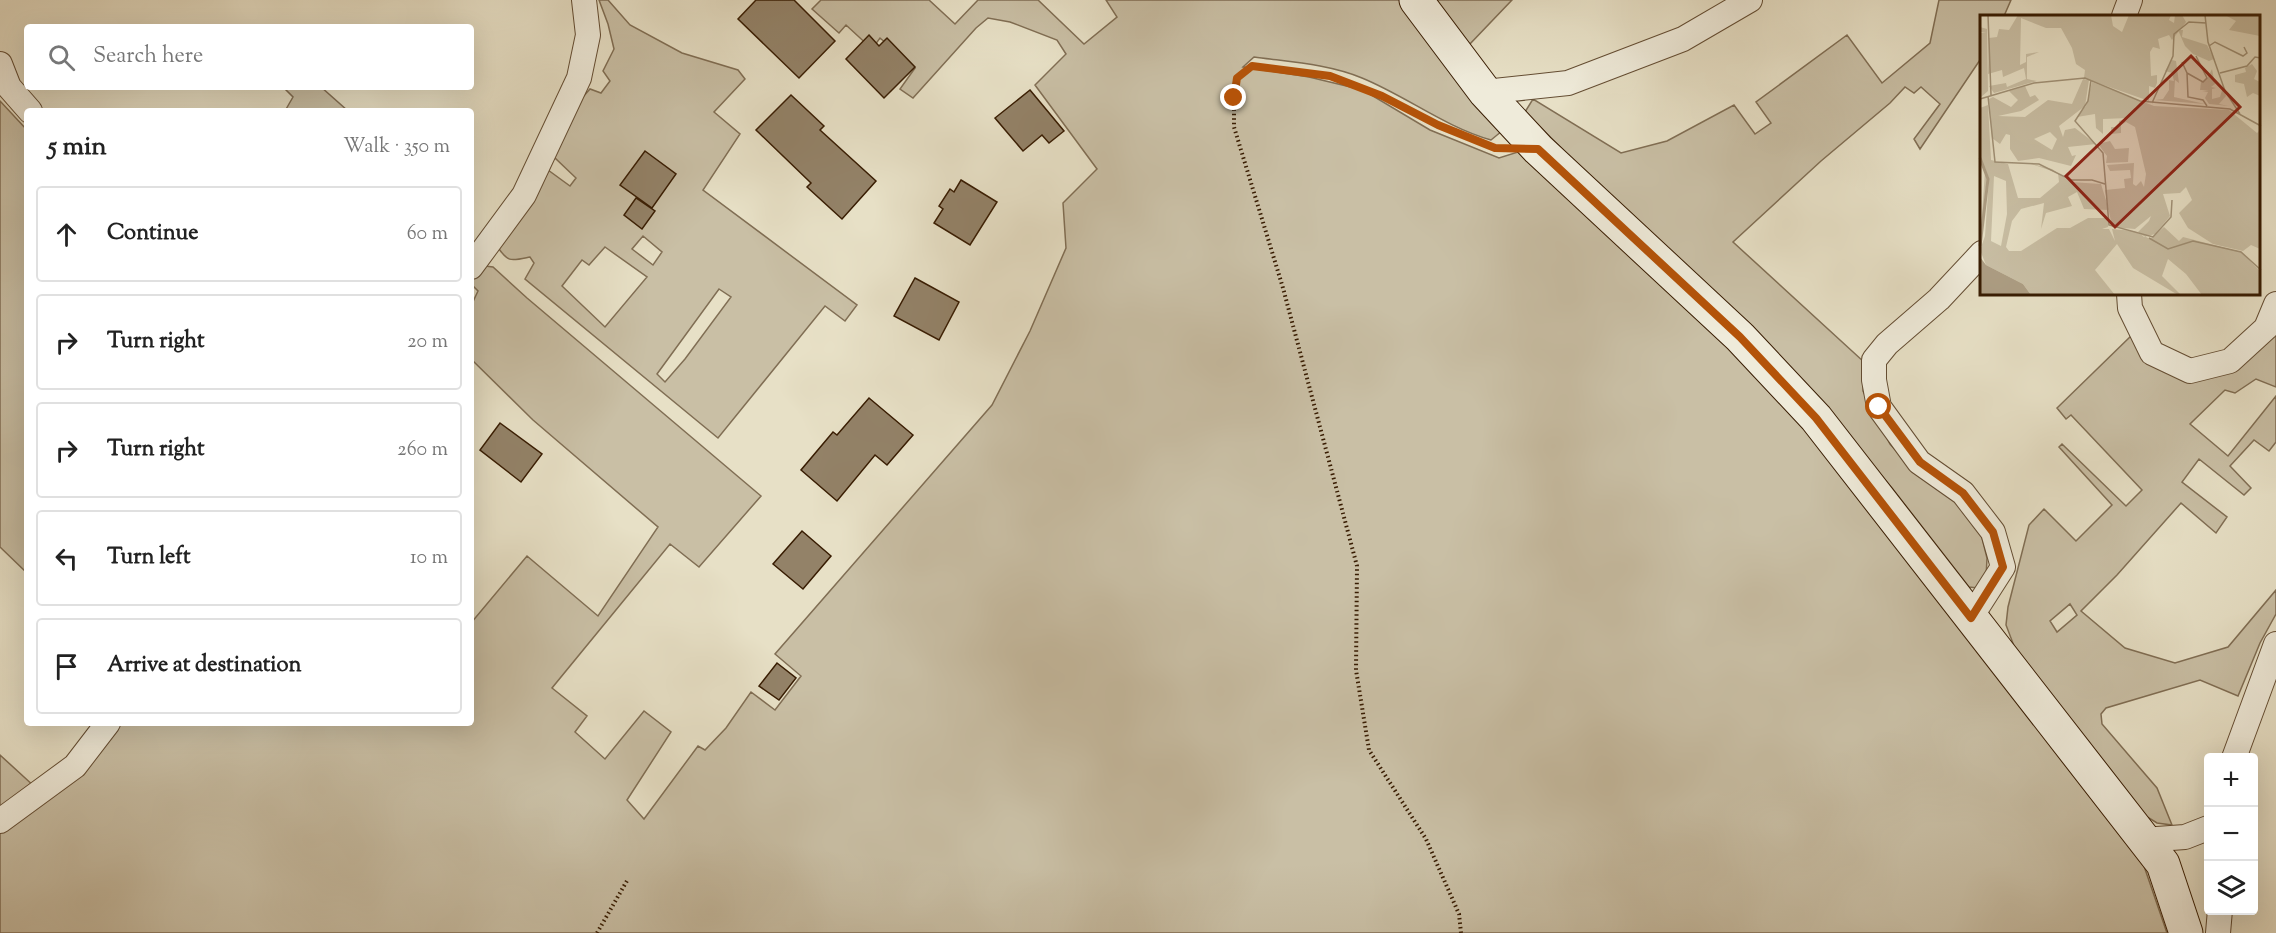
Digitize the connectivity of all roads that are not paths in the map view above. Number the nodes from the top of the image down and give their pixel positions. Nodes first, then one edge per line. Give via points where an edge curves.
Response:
1 (584, 0) edge
2 (1416, 0) edge
3 (1750, 0) edge
4 (2130, 0) edge
5 (2124, 15) edge
6 (0, 64) edge
7 (1485, 92) junction
8 (27, 108) edge
9 (1980, 255) edge
10 (474, 263) edge
11 (2129, 296) edge
12 (2276, 304) edge
13 (1971, 618) junction
14 (2276, 644) edge
15 (106, 726) edge
16 (2236, 753) edge
17 (0, 820) edge
18 (2204, 830) edge
19 (2143, 840) junction
20 (2220, 915) edge
21 (2186, 933) edge
22 (2218, 933) edge

1 - 10 street via 588,35 579,78 524,195
2 - 7 main road
3 - 7 street via 1683,39 1568,83
4 - 5 street
6 - 8 street via 9,87
7 - 13 main road via 1538,149 1740,337 1816,418
9 - 13 street via 1874,360 1879,407 1920,462 1963,493 1993,532 2003,567
11 - 12 street via 2130,308 2152,353 2190,371 2230,361 2266,328
13 - 19 main road
14 - 16 street
15 - 17 street via 75,766
18 - 19 street via 2185,837
19 - 21 main road via 2163,864
20 - 22 street

